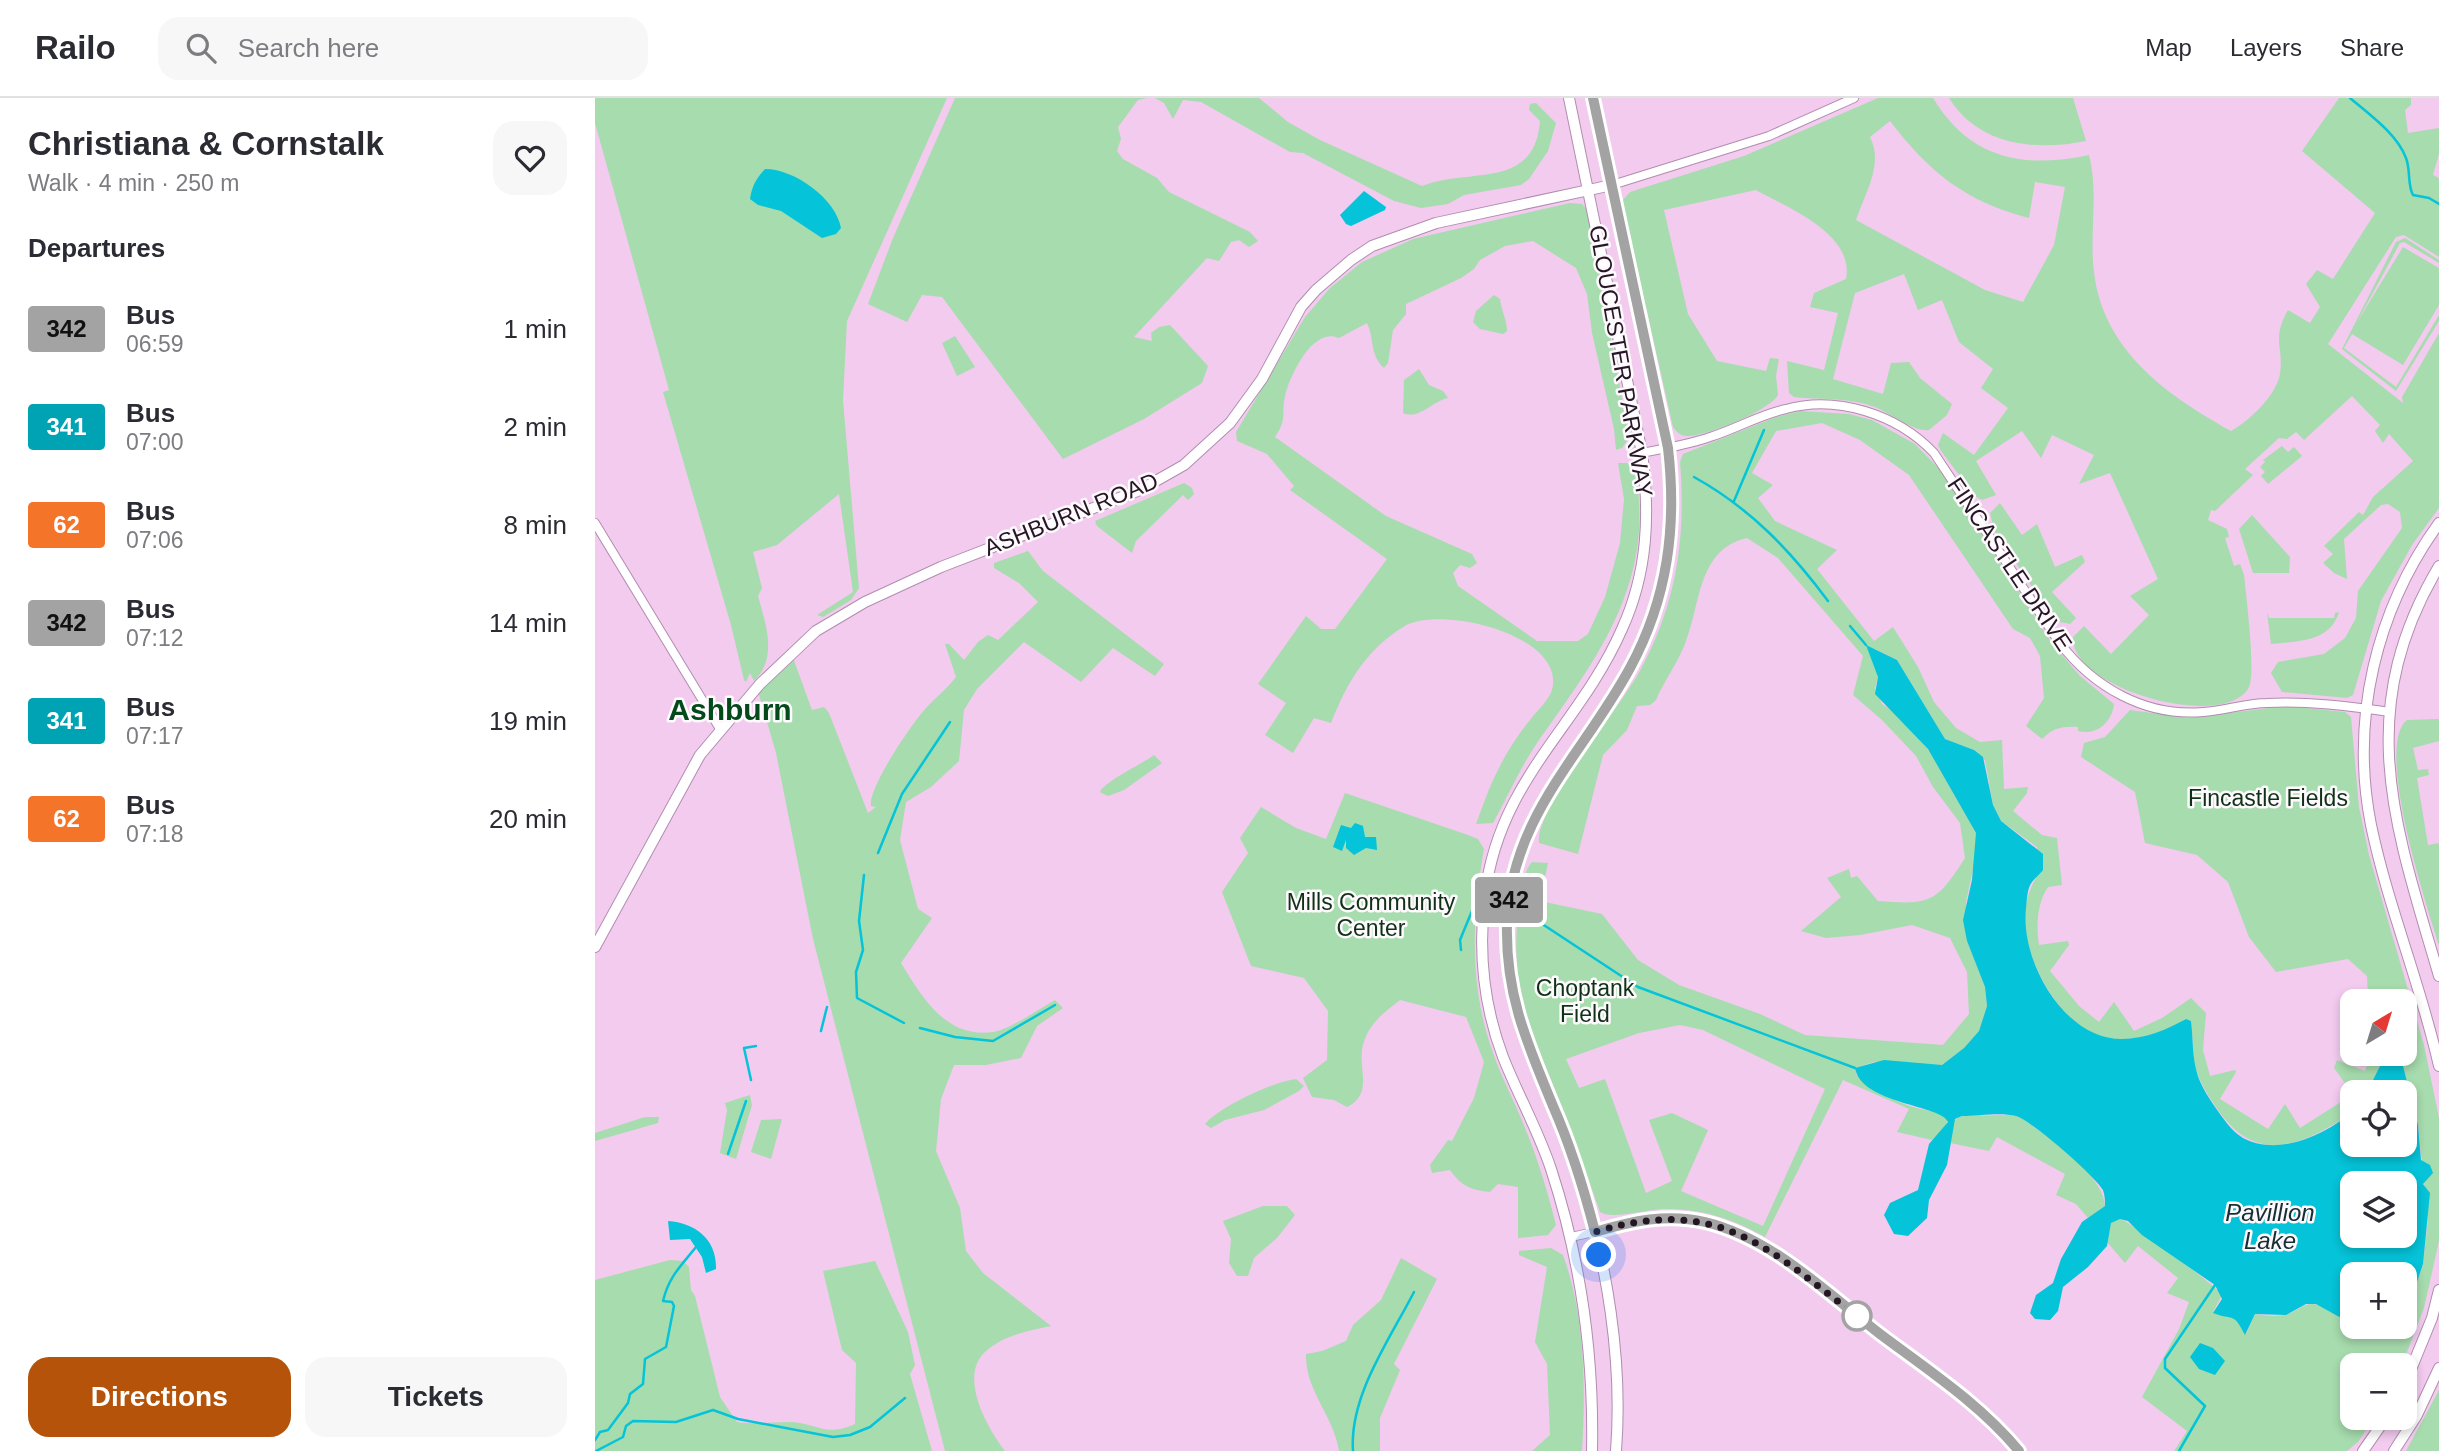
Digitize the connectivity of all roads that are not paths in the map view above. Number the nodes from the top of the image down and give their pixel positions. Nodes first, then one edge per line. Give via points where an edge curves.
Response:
1 (1569, 98) edge
2 (1593, 98) edge
3 (1854, 98) edge
4 (1612, 185) junction
5 (1588, 189) junction
6 (1668, 448) junction
7 (1642, 453) junction
8 (595, 523) edge
9 (2439, 523) edge
10 (2439, 566) edge
11 (2366, 708) junction
12 (2390, 712) junction
13 (720, 729) junction
14 (595, 947) edge
15 (2439, 976) edge
16 (2439, 1066) edge
17 (1595, 1232) junction
18 (1571, 1237) junction
19 (2439, 1290) edge
20 (2417, 1355) edge
21 (2439, 1368) edge
22 (2378, 1430) edge
23 (1592, 1451) edge
24 (1616, 1451) edge
25 (2019, 1451) edge
26 (2363, 1451) edge
27 (2394, 1451) edge

1 - 5 main road, GLOUCESTER PARKWAY
2 - 4 main road, GLOUCESTER PARKWAY
3 - 4 street, ASHBURN ROAD via 1769,136
4 - 5 main road, ASHBURN ROAD
4 - 6 main road, GLOUCESTER PARKWAY
5 - 7 main road, GLOUCESTER PARKWAY
5 - 13 main road, ASHBURN ROAD via 1436,223 1372,246 1330,276 1301,307 1247,401 1198,454 1140,490 944,566 831,621 783,660
6 - 7 street, FINCASTLE DRIVE
6 - 11 street, FINCASTLE DRIVE via 1707,439 1789,408 1840,406 1872,413 1934,453 2059,642 2083,670 2108,689 2154,708 2183,712 2264,703
6 - 17 main road, GLOUCESTER PARKWAY via 1672,531 1654,616 1629,671 1537,811 1513,879 1509,907 1510,982 1518,1019 1580,1177
7 - 18 main road, GLOUCESTER PARKWAY via 1647,535 1632,604 1597,675 1511,805 1485,893 1481,947 1487,1004 1503,1057 1550,1166
8 - 13 street
9 - 11 main road via 2391,608 2373,665
10 - 12 main road via 2407,633
11 - 12 street, FINCASTLE DRIVE
11 - 16 main road via 2364,761 2371,823
12 - 15 main road via 2391,796
13 - 14 main road, ASHBURN ROAD via 687,777
17 - 18 street
17 - 24 main road, GLOUCESTER PARKWAY via 1613,1340
17 - 25 street via 1669,1218 1707,1223 1744,1236 1975,1406
18 - 23 main road, GLOUCESTER PARKWAY via 1591,1366
19 - 20 main road
21 - 27 main road
22 - 26 main road

